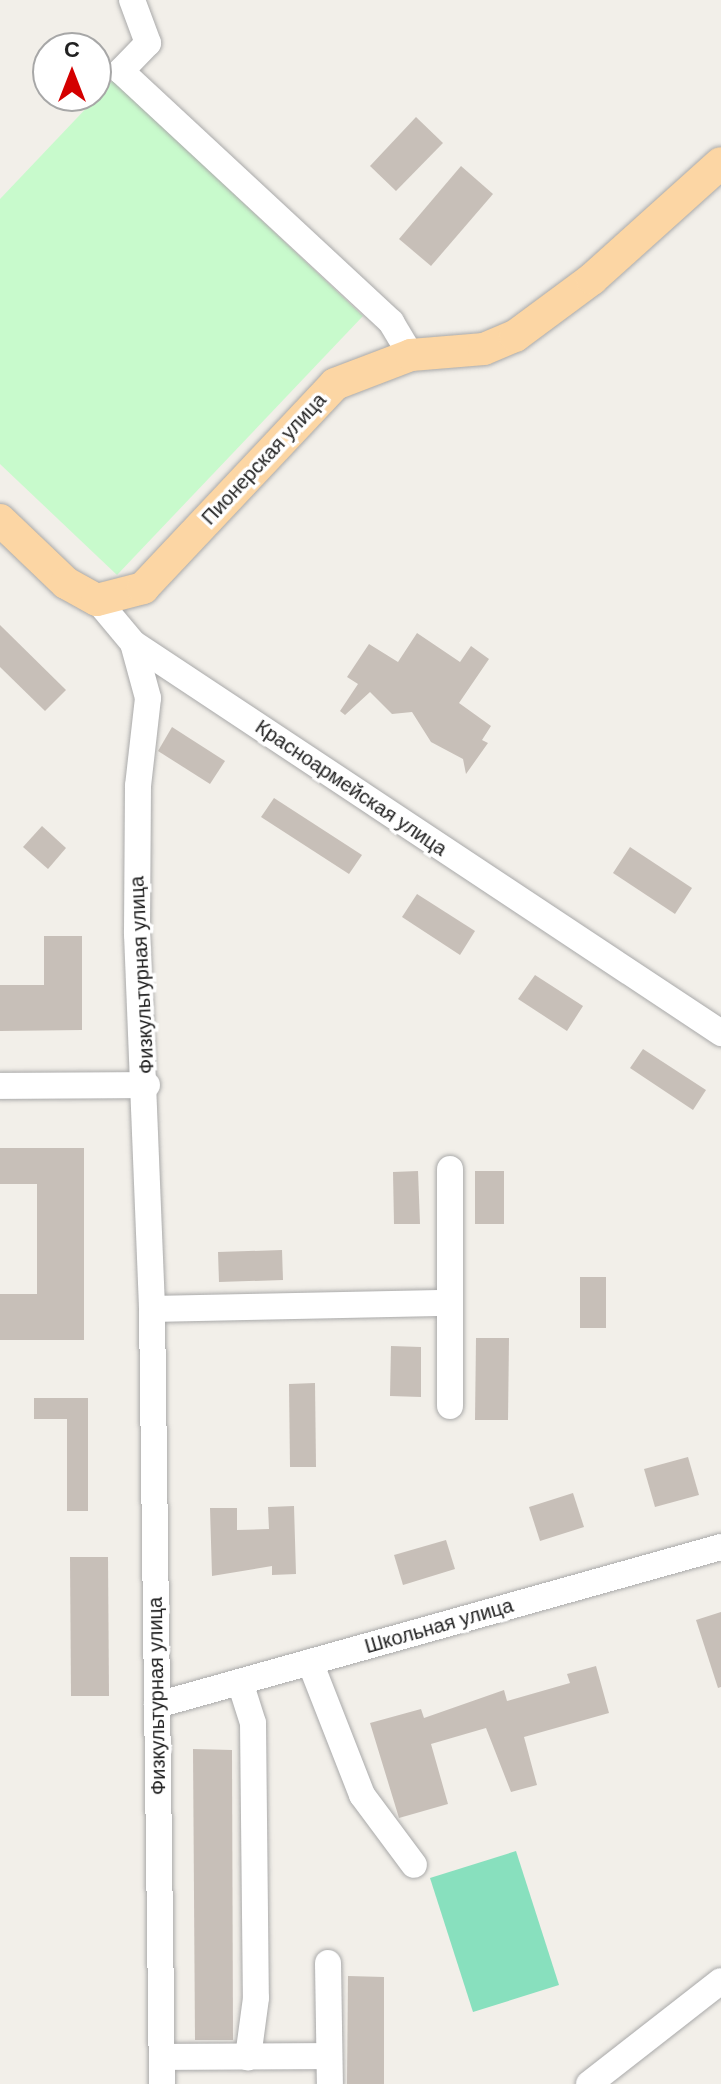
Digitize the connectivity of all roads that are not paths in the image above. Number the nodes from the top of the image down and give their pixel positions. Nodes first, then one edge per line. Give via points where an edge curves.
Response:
1 (132, 0) edge
2 (721, 163) edge
3 (411, 355) junction
4 (0, 520) edge
5 (97, 600) junction
6 (133, 643) junction
7 (721, 1033) edge
8 (147, 1085) junction
9 (0, 1086) edge
10 (450, 1169) dead end
11 (450, 1303) junction
12 (152, 1309) junction
13 (450, 1406) dead end
14 (721, 1547) edge
15 (310, 1662) junction
16 (240, 1682) junction
17 (157, 1705) junction
18 (414, 1865) dead end
19 (328, 1963) dead end
20 (721, 1981) edge
21 (329, 2056) junction
22 (162, 2057) junction
23 (248, 2057) junction
24 (162, 2084) edge
25 (330, 2084) edge
26 (589, 2084) edge

1 - 3 street via 148,43 121,71 391,322
2 - 3 main road, Пионерская улица via 592,279 515,336 484,349
3 - 5 main road, Пионерская улица via 335,384 156,577 128,594
4 - 5 main road, Красноармейская улица via 66,583
5 - 6 street, Красноармейская улица
6 - 7 street, Красноармейская улица
6 - 8 street, Физкультурная улица via 148,698 138,786 137,934
8 - 9 street
8 - 12 street, Физкультурная улица
10 - 11 street
11 - 12 street
11 - 13 street
12 - 17 street, Физкультурная улица
14 - 15 street, Школьная улица
15 - 16 street, Школьная улица
15 - 18 street via 362,1795
16 - 17 street, Школьная улица
16 - 23 street via 253,1723 256,1998
17 - 22 street, Физкультурная улица
19 - 21 street
20 - 26 street
21 - 23 street
21 - 25 street
22 - 23 street
22 - 24 street, Физкультурная улица

